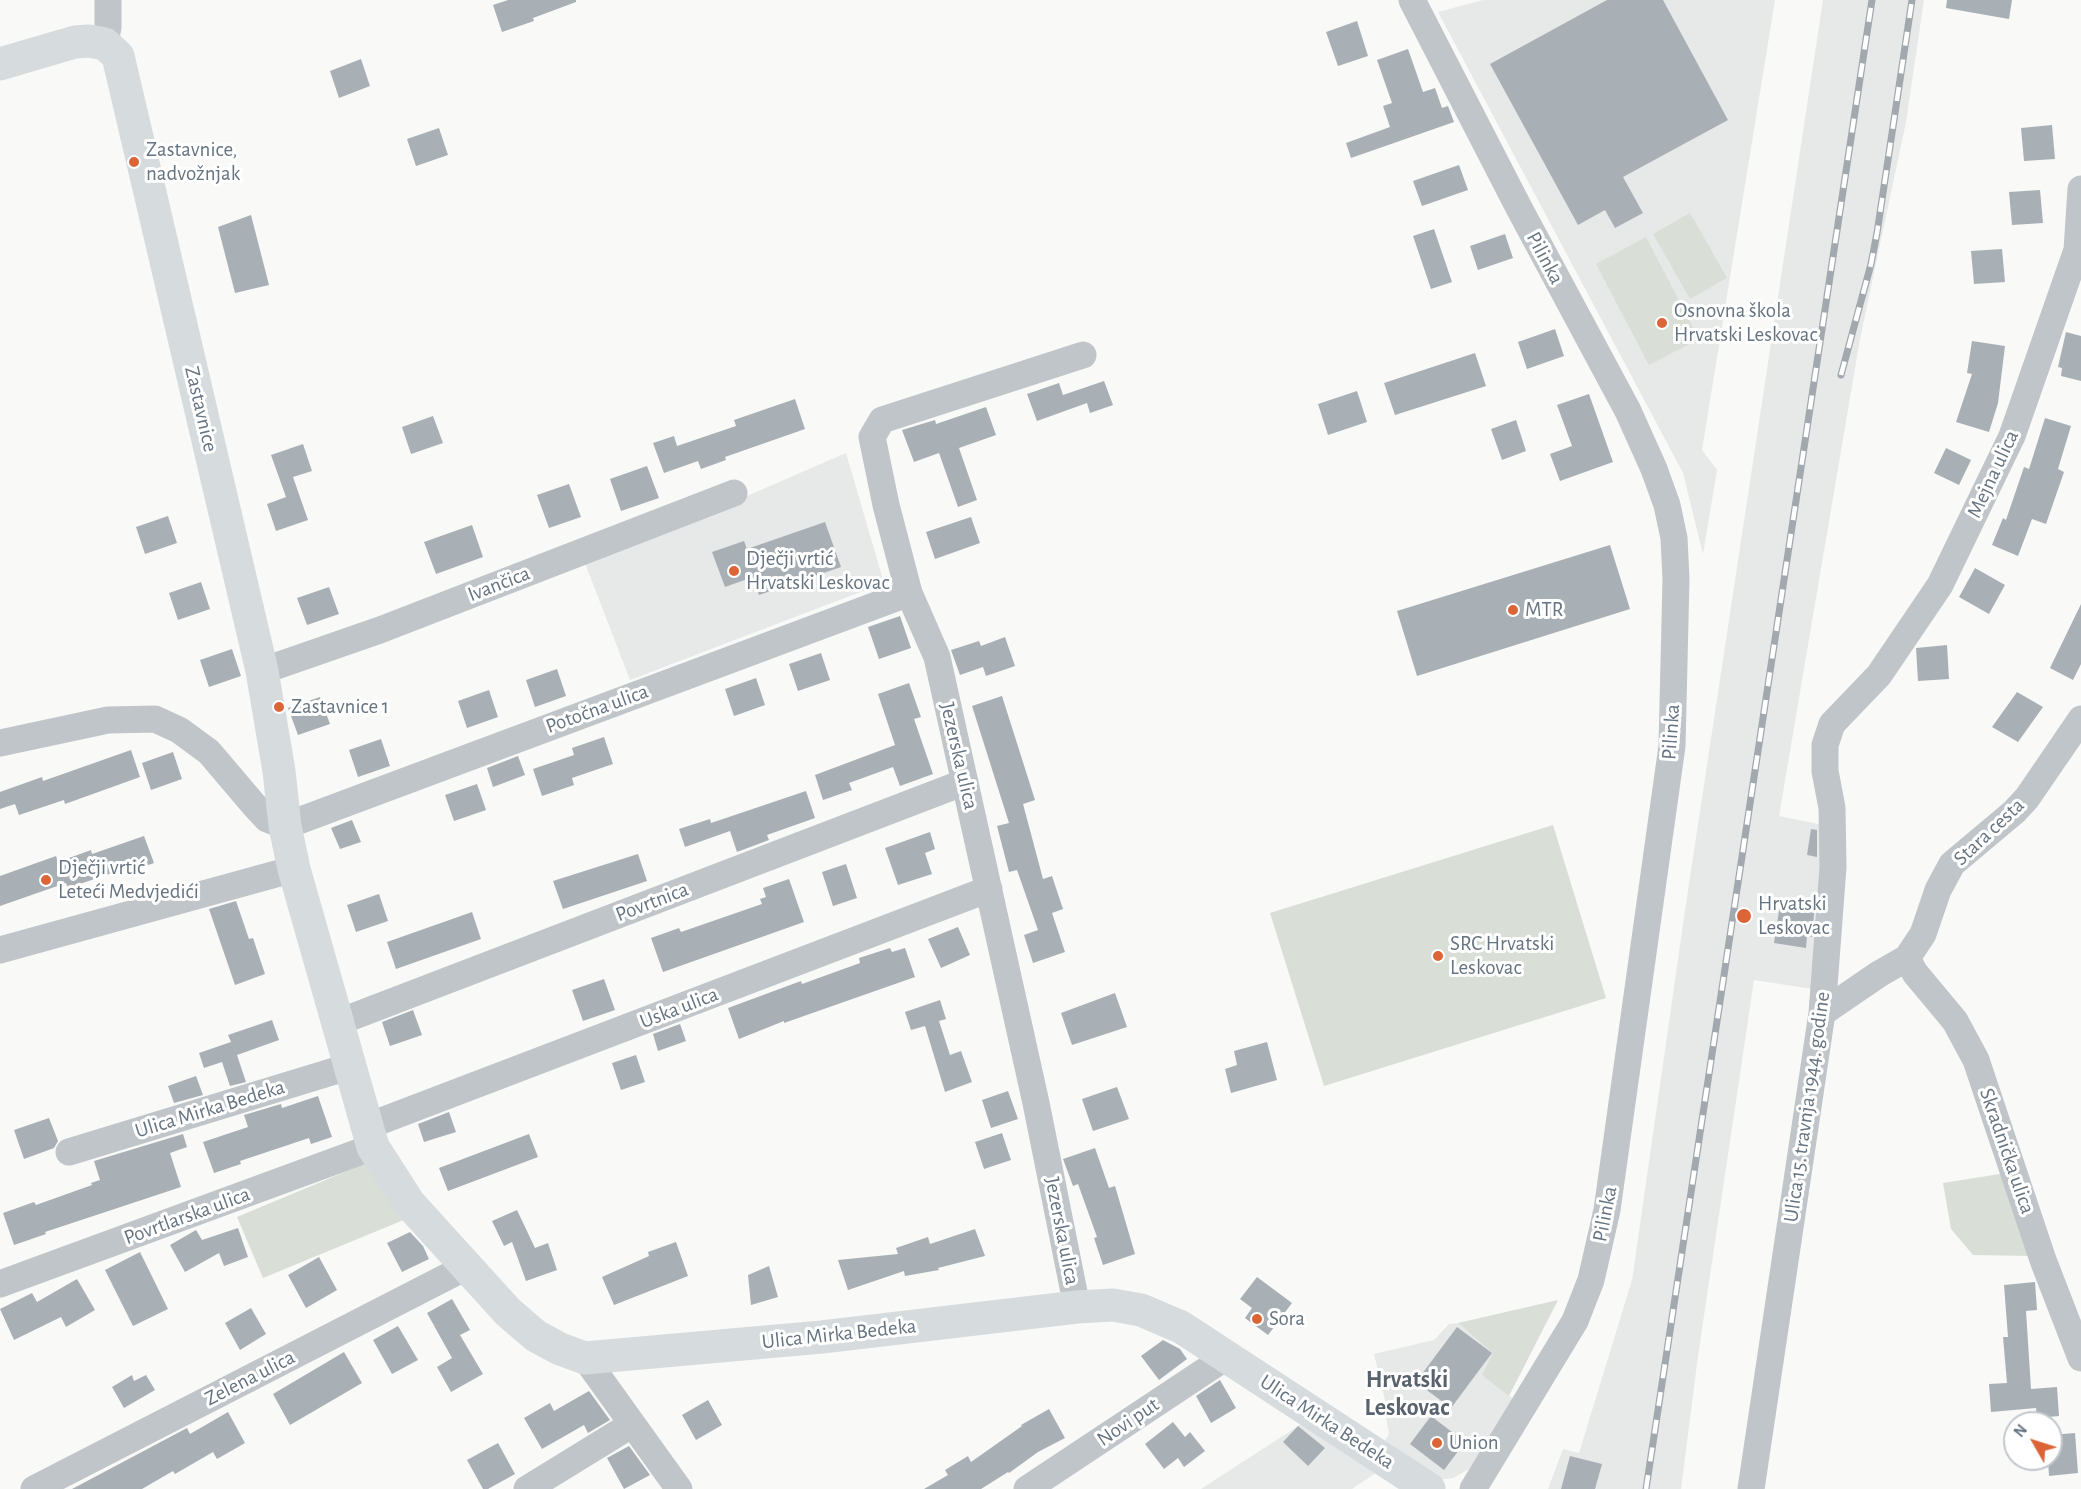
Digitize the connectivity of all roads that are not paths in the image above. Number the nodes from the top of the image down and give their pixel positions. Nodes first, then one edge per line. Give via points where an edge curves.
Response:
1 (108, 0) edge
2 (1412, 0) edge
3 (105, 44) junction
4 (0, 64) edge
5 (2081, 189) edge
6 (1083, 355) dead end
7 (734, 493) dead end
8 (909, 593) junction
9 (262, 671) junction
10 (2081, 719) edge
11 (1832, 724) joint
12 (0, 743) edge
13 (965, 782) junction
14 (285, 826) junction
15 (294, 869) junction
16 (989, 889) junction
17 (0, 950) edge
18 (1907, 958) junction
19 (1822, 1013) junction
20 (339, 1022) junction
21 (351, 1066) junction
22 (371, 1137) junction
23 (69, 1152) dead end
24 (466, 1267) junction
25 (0, 1284) edge
26 (1077, 1307) junction
27 (1228, 1357) junction
28 (585, 1358) junction
29 (2081, 1358) edge
30 (632, 1425) junction
31 (34, 1489) edge
32 (526, 1489) edge
33 (679, 1489) edge
34 (1028, 1489) edge
35 (1429, 1489) edge
36 (1473, 1489) edge
37 (1751, 1489) edge

1 - 3 street
2 - 36 street, Pilinka via 1628,411 1667,505 1676,579 1672,746 1605,1221 1592,1280 1575,1321
3 - 4 main road via 75,42
3 - 9 main road, Zastavnice via 120,62
5 - 11 street, Mejna ulica via 2077,250 2012,436 1940,585 1879,675
6 - 8 street, Jezerska ulica via 882,420 872,438
7 - 9 street, Ivančica via 380,630
8 - 13 street, Jezerska ulica via 937,657
8 - 14 street, Potočna ulica
9 - 14 main road, Zastavnice
10 - 18 street, Stara cesta via 2027,798 1952,864 1923,934
11 - 19 street, Ulica 15. travnja 1944. godine via 1825,745 1833,867
12 - 14 street via 108,720 155,719 179,730 209,752 267,819
13 - 16 street, Jezerska ulica
13 - 20 street, Povrtnica
14 - 15 main road, Ulica Mirka Bedeka
15 - 17 street
15 - 20 main road, Ulica Mirka Bedeka
16 - 22 street, Uska ulica
16 - 26 street, Jezerska ulica
18 - 19 street, Stara cesta
18 - 29 street, Skradnička ulica via 1955,1021 1976,1060 2043,1260
19 - 37 street, Ulica 15. travnja 1944. godine
20 - 21 main road, Ulica Mirka Bedeka
21 - 22 main road, Ulica Mirka Bedeka
21 - 23 street, Ulica Mirka Bedeka
22 - 24 main road, Ulica Mirka Bedeka via 409,1203
22 - 25 street, Povrtlarska ulica
24 - 28 main road, Ulica Mirka Bedeka via 536,1336
24 - 31 street, Zelena ulica
26 - 27 main road, Ulica Mirka Bedeka via 1113,1305 1141,1310 1181,1327
26 - 28 main road, Ulica Mirka Bedeka
27 - 34 street, Novi put
27 - 35 main road, Ulica Mirka Bedeka
28 - 30 street
30 - 32 street
30 - 33 street

